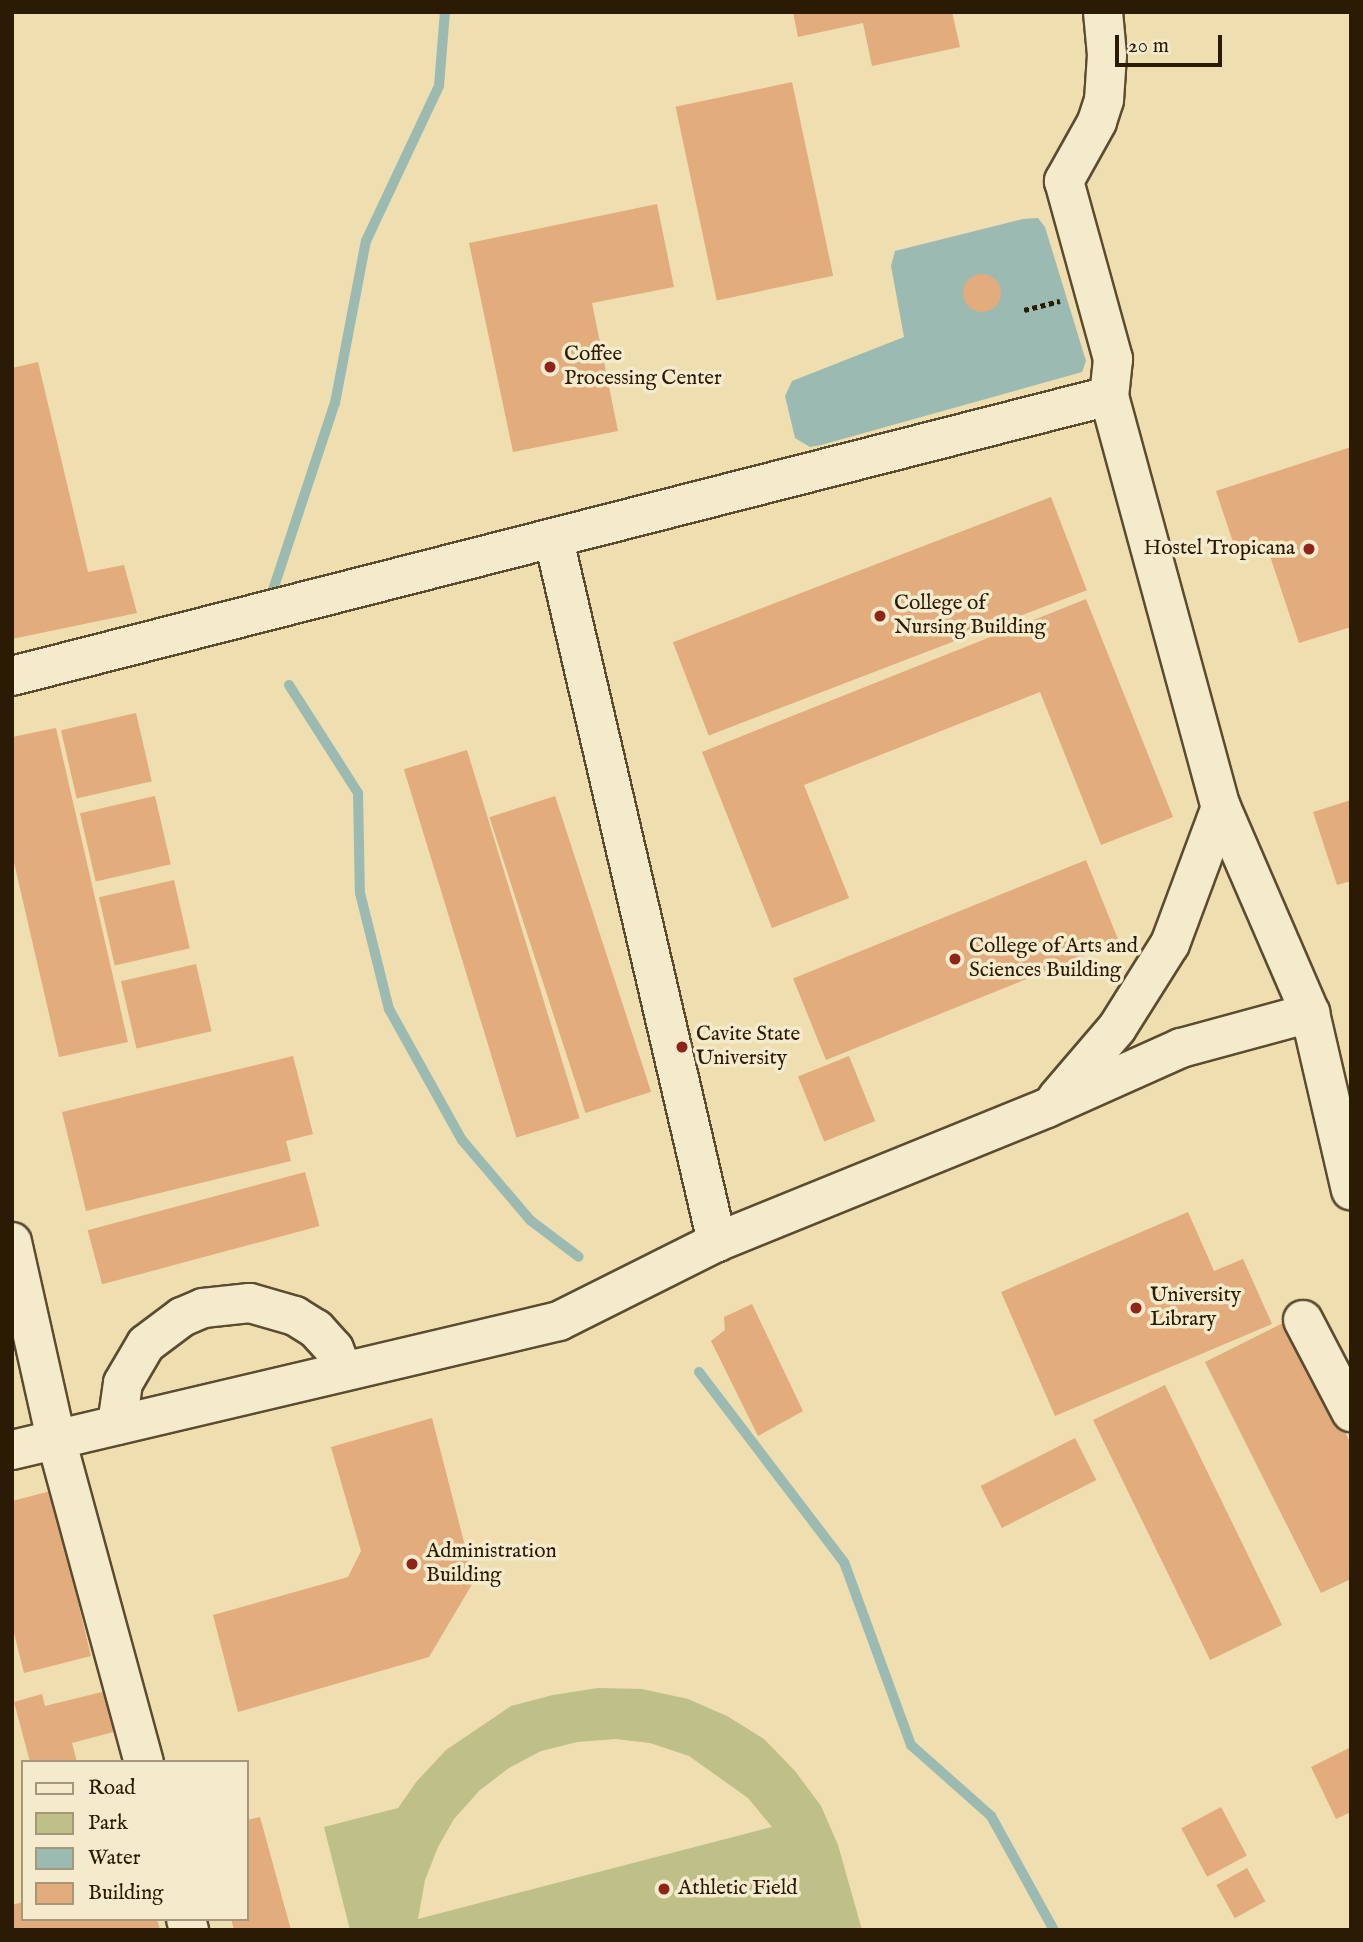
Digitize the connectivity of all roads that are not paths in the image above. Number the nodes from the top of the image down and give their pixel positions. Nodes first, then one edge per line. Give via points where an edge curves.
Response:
1 (1103, 12) edge
2 (1109, 396) junction
3 (554, 540) junction
4 (12, 676) edge
5 (1222, 807) junction
6 (1310, 1013) junction
7 (1047, 1108) junction
8 (1351, 1190) edge
9 (12, 1242) edge
10 (717, 1242) junction
11 (1303, 1320) dead end
12 (343, 1371) junction
13 (1351, 1412) edge
14 (117, 1425) junction
15 (56, 1439) junction
16 (12, 1450) edge
17 (143, 1760) edge

1 - 2 lane via 1107,55 1104,100 1065,181 1113,359
2 - 3 lane
2 - 5 lane
3 - 4 lane
3 - 10 lane
5 - 6 lane
5 - 7 lane via 1170,944 1117,1028
6 - 7 lane via 1181,1048
6 - 8 lane
7 - 10 lane
9 - 15 lane
10 - 12 lane via 559,1321
11 - 13 lane
12 - 14 lane
12 - 14 lane via 334,1349 296,1316 250,1303 203,1308 163,1329 133,1363 123,1383
14 - 15 lane
15 - 16 lane
15 - 17 lane

